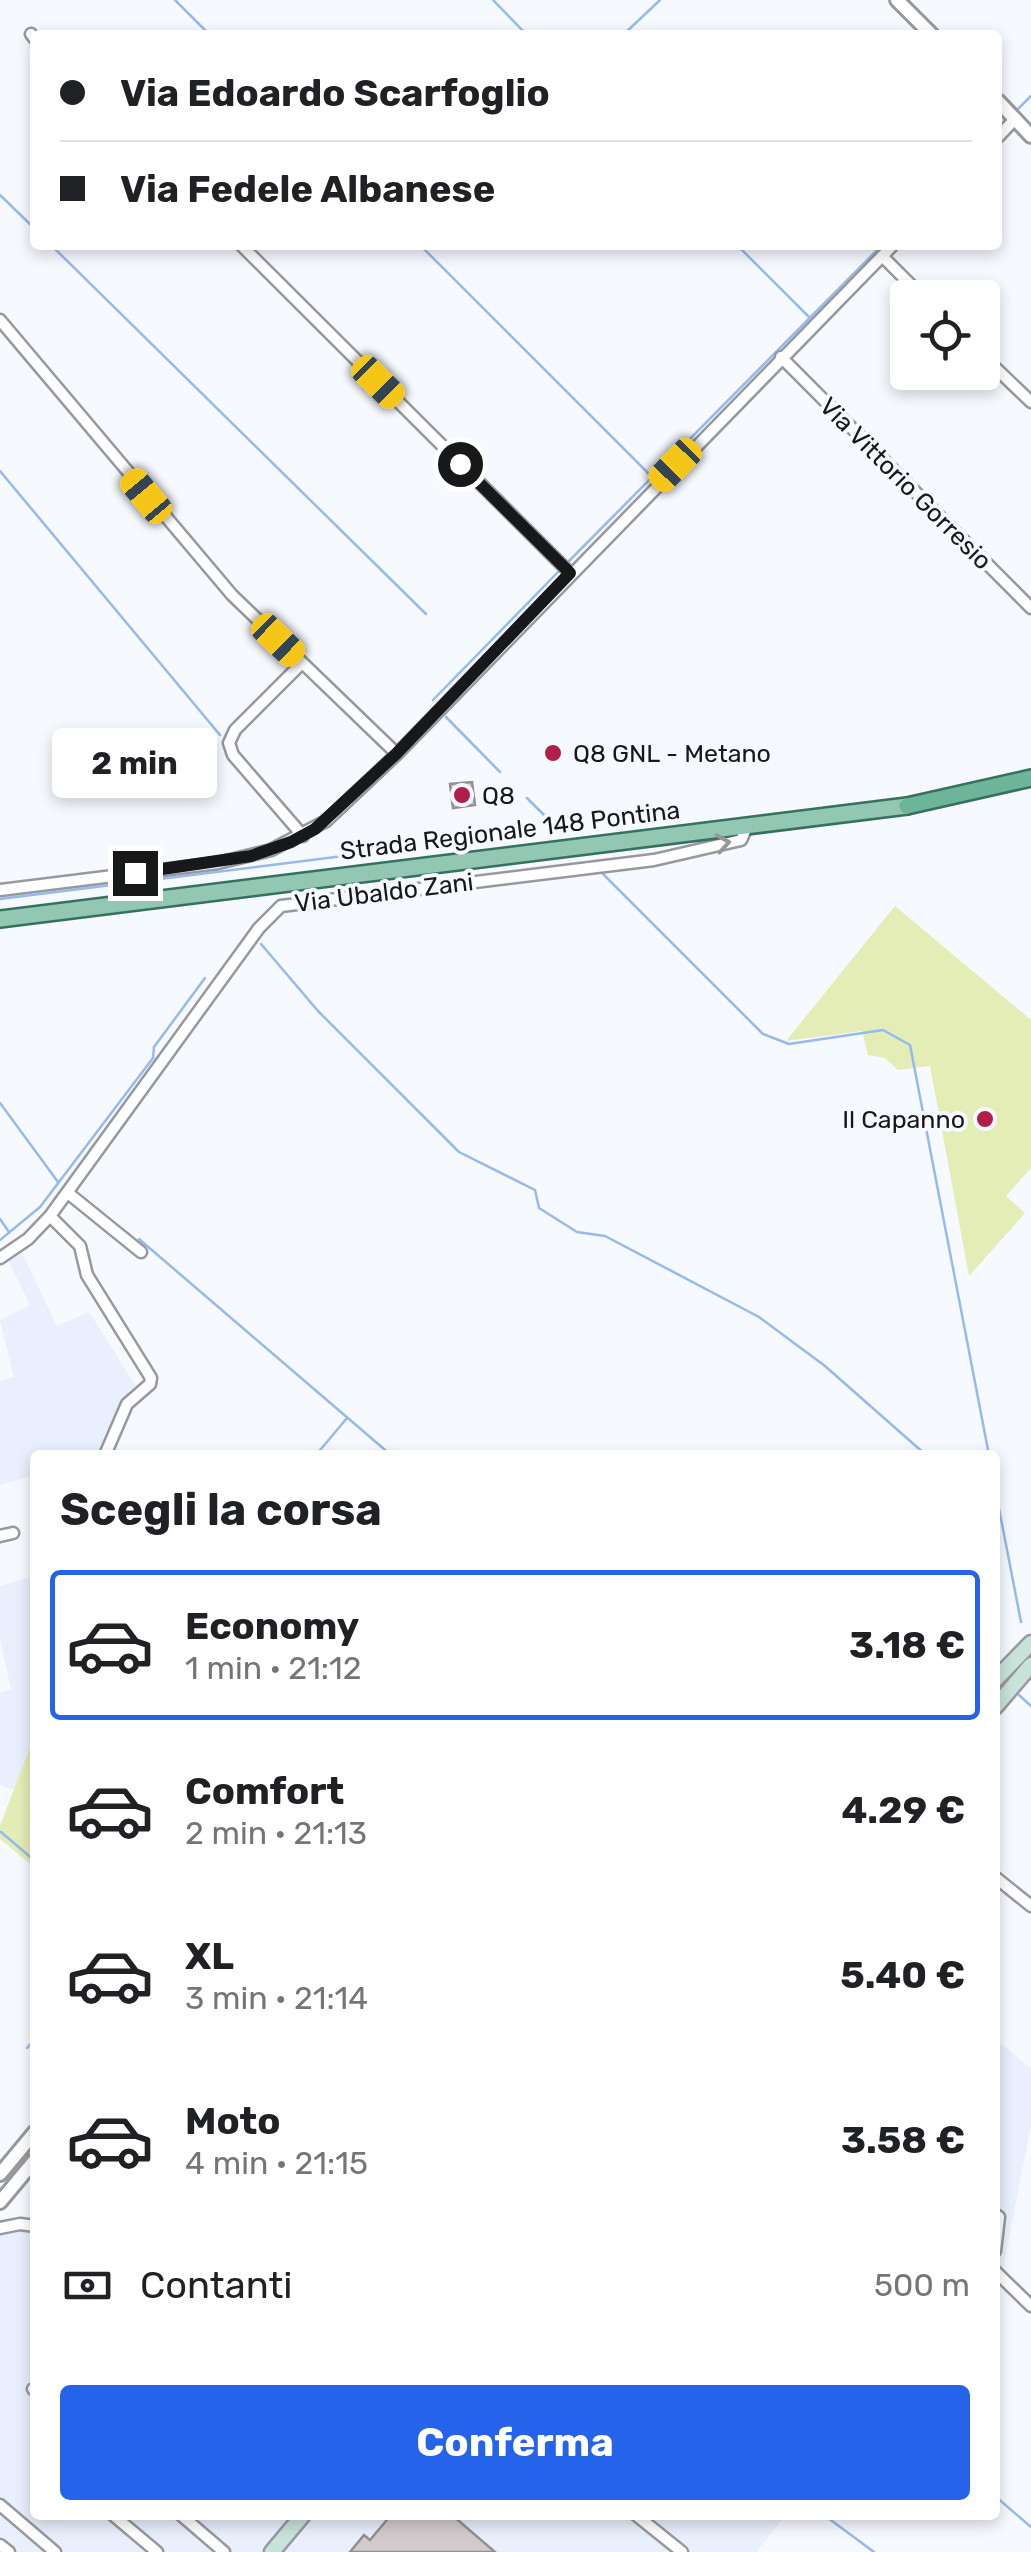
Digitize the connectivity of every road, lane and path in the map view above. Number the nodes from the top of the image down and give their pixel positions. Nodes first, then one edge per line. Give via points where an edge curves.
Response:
1 (898, 0) edge
2 (927, 30) edge
3 (1002, 106) edge
4 (1015, 119) junction
5 (1002, 134) edge
6 (1031, 136) edge
7 (246, 250) edge
8 (888, 250) edge
9 (882, 256) junction
10 (906, 280) edge
11 (0, 320) edge
12 (780, 358) junction
13 (1000, 372) edge
14 (1031, 402) edge
15 (570, 573) junction
16 (1031, 608) edge
17 (302, 663) junction
18 (396, 754) junction
19 (1031, 778) edge
20 (1031, 787) edge
21 (907, 806) junction
22 (747, 826) junction
23 (303, 836) junction
24 (0, 890) edge
25 (0, 919) edge
26 (68, 1193) junction
27 (50, 1216) junction
28 (141, 1252) dead end
29 (0, 1258) edge
30 (108, 1450) edge
31 (13, 1533) dead end
32 (0, 1536) edge
33 (1031, 1642) edge
34 (1031, 1665) edge
35 (1000, 1675) edge
36 (1000, 1702) edge
37 (1000, 1881) edge
38 (1031, 1906) edge
39 (30, 2138) edge
40 (30, 2166) edge
41 (0, 2174) edge
42 (0, 2202) edge
43 (30, 2225) edge
44 (0, 2228) edge
45 (1000, 2276) edge
46 (1031, 2306) edge
47 (0, 2505) edge
48 (118, 2520) edge
49 (186, 2520) edge
50 (199, 2520) edge
51 (299, 2520) edge
52 (642, 2520) edge
53 (194, 2526) junction
54 (0, 2545) edge
55 (8, 2552) edge
56 (55, 2552) edge
57 (157, 2552) edge
58 (224, 2552) edge
59 (272, 2552) edge
60 (682, 2552) edge

1 - 2 street
3 - 4 street
4 - 5 street
4 - 6 street
7 - 15 street
8 - 9 street
9 - 10 street
9 - 12 street
11 - 17 street via 195,554
12 - 15 street
12 - 16 street, Via Vittorio Gorresio
13 - 14 street
15 - 18 street
17 - 18 street
17 - 23 street via 233,732 229,746
18 - 23 street
19 - 21 highway, Strada Regionale 148 Pontina
20 - 21 highway, Strada Regionale 148 Pontina
21 - 22 main road, Strada Regionale 148 Pontina
22 - 25 main road, Strada Regionale 148 Pontina
26 -> 22 street, Via Ubaldo Zani via 280,906 654,860 741,840
23 - 24 street via 218,863
26 - 27 street, Via Ubaldo Zani
26 - 28 street
27 - 29 street, Via Ubaldo Zani
27 - 30 street via 80,1246 87,1275 151,1378 127,1404
31 - 32 street
33 - 35 main road
34 - 36 main road
37 - 38 street
39 - 41 street
40 - 42 street
43 - 44 street
45 - 46 street
47 - 56 street
48 - 57 street
49 - 53 street
50 - 53 street
51 - 59 main road
52 - 60 street
53 - 58 street
54 - 55 street

